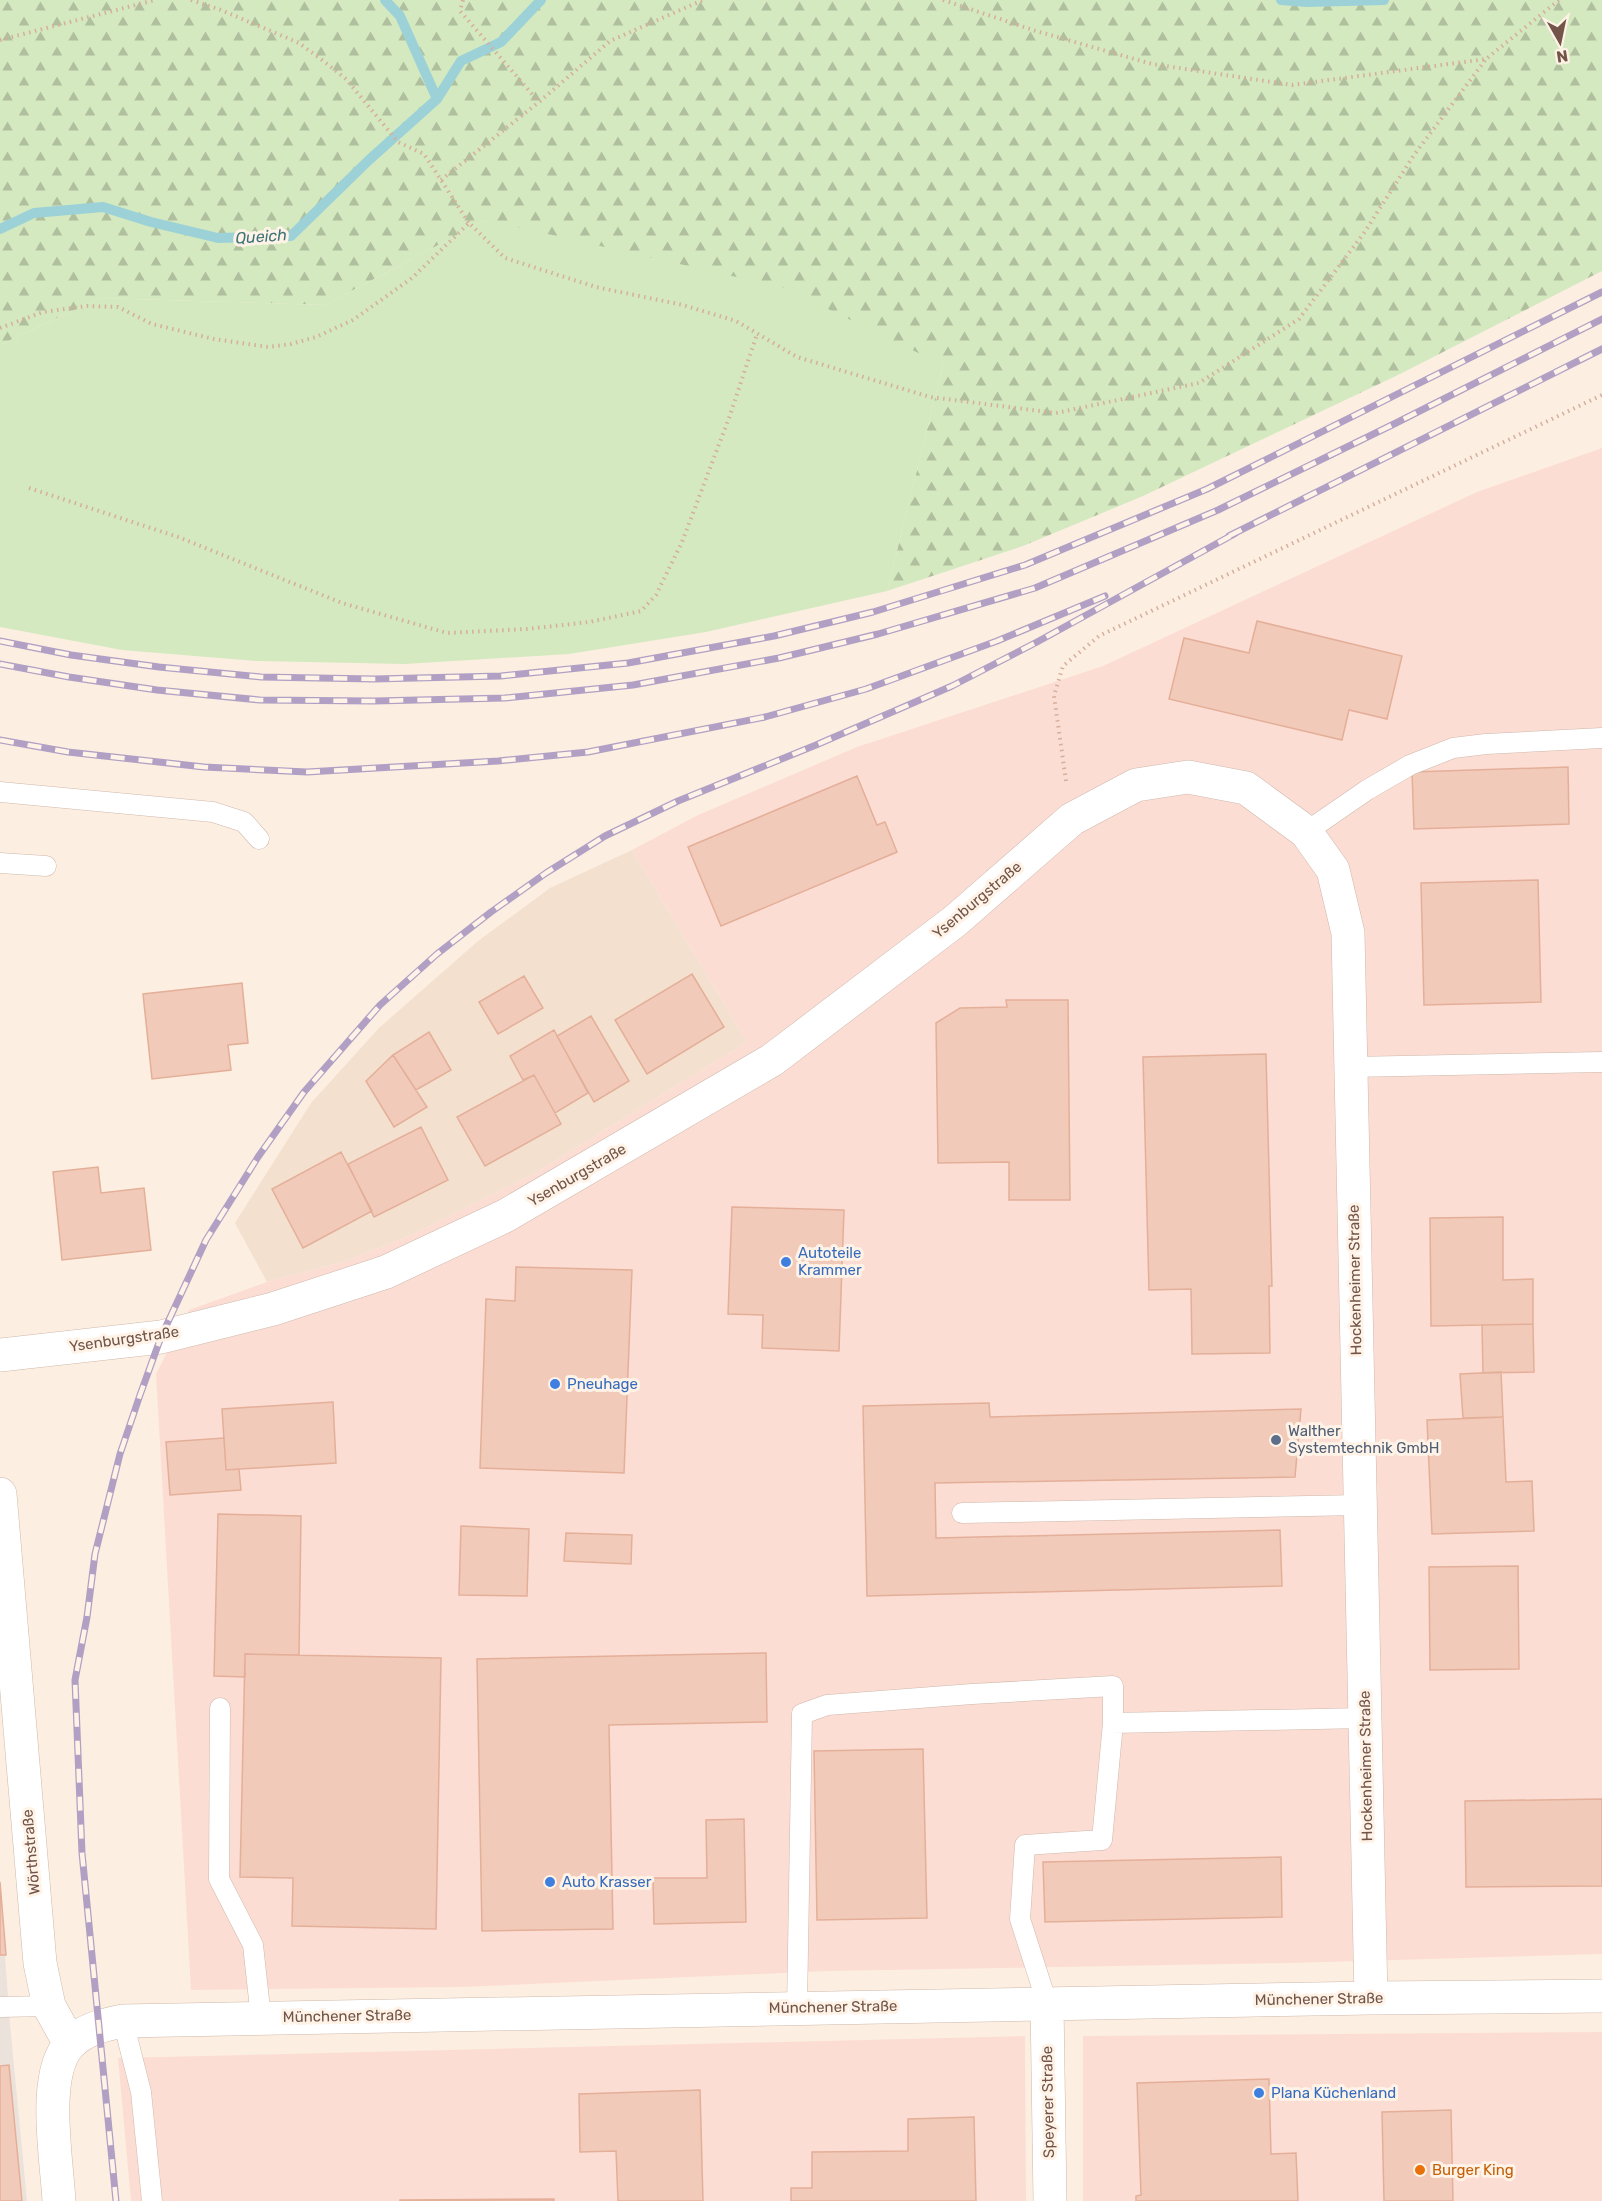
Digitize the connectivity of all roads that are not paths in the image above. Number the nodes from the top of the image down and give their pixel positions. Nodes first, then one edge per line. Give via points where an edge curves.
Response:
1 (1602, 738) edge
2 (0, 792) edge
3 (1072, 819) joint
4 (1306, 832) junction
5 (260, 839) dead end
6 (0, 863) edge
7 (46, 866) dead end
8 (1602, 1062) edge
9 (1351, 1067) junction
10 (0, 1355) edge
11 (0, 1494) edge
12 (1360, 1504) junction
13 (962, 1513) dead end
14 (220, 1708) dead end
15 (1365, 1718) junction
16 (1113, 1723) junction
17 (1602, 1995) edge
18 (1371, 1998) junction
19 (1047, 2003) junction
20 (49, 2006) junction
21 (0, 2007) edge
22 (797, 2008) junction
23 (261, 2018) junction
24 (123, 2021) junction
25 (70, 2044) junction
26 (59, 2201) edge
27 (152, 2201) edge
28 (1050, 2201) edge

1 - 4 lane via 1453,748 1410,765
2 - 5 lane via 213,812 244,822
3 - 4 street, Hockenheimer Straße via 1136,785 1188,777 1246,788
3 - 10 street, Ysenburgstraße via 955,921 772,1060 506,1216 386,1272 273,1309 161,1337
4 - 9 street, Hockenheimer Straße via 1333,870 1348,933
6 - 7 lane
8 - 9 lane
9 - 12 street, Hockenheimer Straße
11 - 20 street, Wörthstraße via 40,1963
12 - 13 lane
12 - 15 street, Hockenheimer Straße
14 - 23 lane via 219,1878 253,1945
15 - 16 lane
15 - 18 street, Hockenheimer Straße
16 - 19 lane via 1102,1840 1025,1845 1020,1919
16 - 22 lane via 1113,1686 827,1705 801,1714
17 - 18 street, Münchener Straße
18 - 19 street, Münchener Straße
19 - 22 street, Münchener Straße
19 - 28 street, Speyerer Straße
20 - 21 lane
20 - 25 street, Wörthstraße
22 - 23 street, Münchener Straße
23 - 24 street, Münchener Straße
24 - 25 street, Münchener Straße via 92,2029
24 - 27 lane via 141,2092
25 - 26 street via 59,2060 53,2084

